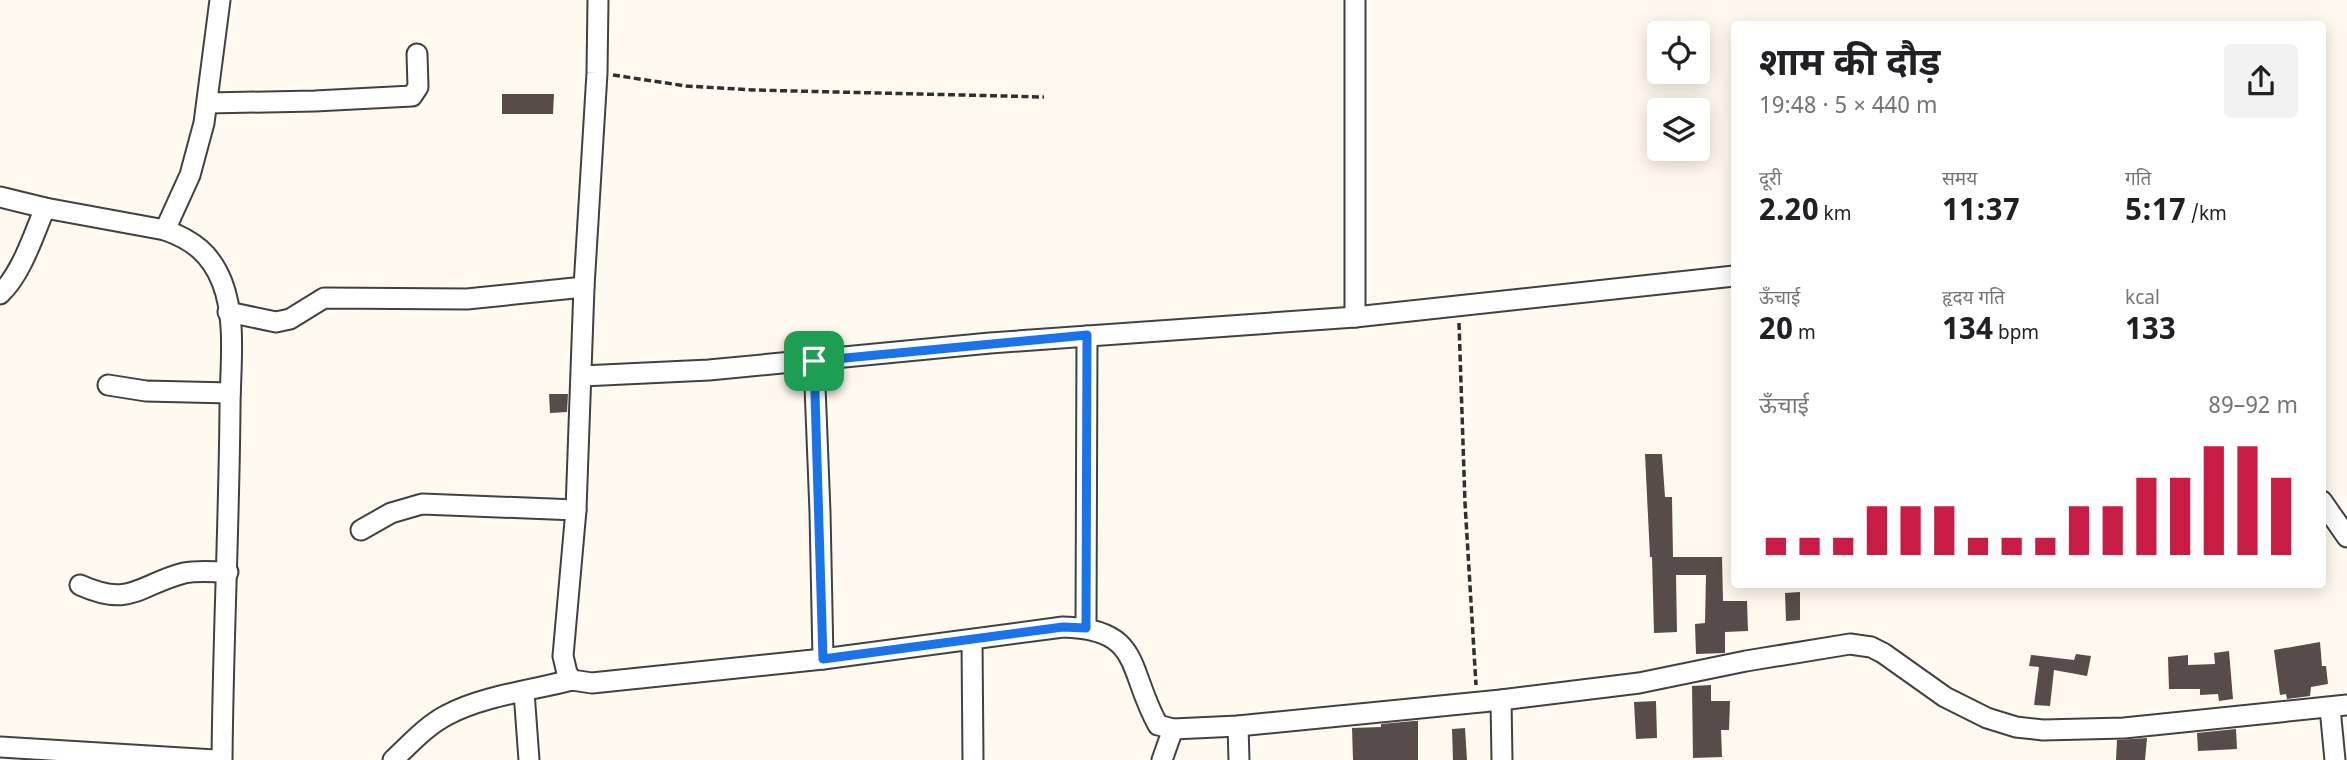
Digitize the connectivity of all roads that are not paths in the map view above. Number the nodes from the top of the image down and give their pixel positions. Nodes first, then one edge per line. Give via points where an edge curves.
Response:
1 (220, 0) edge
2 (598, 0) edge
3 (1355, 0) edge
4 (417, 54) dead end
5 (208, 103) junction
6 (0, 197) edge
7 (45, 208) junction
8 (166, 230) junction
9 (1731, 276) edge
10 (583, 288) junction
11 (0, 294) edge
12 (228, 312) junction
13 (1355, 317) junction
14 (1087, 335) junction
15 (814, 361) junction
16 (582, 376) junction
17 (108, 385) dead end
18 (230, 393) junction
19 (2326, 507) edge
20 (576, 510) junction
21 (361, 530) dead end
22 (2347, 537) edge
23 (228, 572) junction
24 (80, 586) dead end
25 (1086, 628) junction
26 (972, 640) junction
27 (823, 659) junction
28 (572, 680) junction
29 (524, 692) junction
30 (1501, 700) junction
31 (2338, 707) edge
32 (1238, 726) junction
33 (1173, 729) junction
34 (0, 747) edge
35 (215, 760) edge
36 (222, 760) edge
37 (393, 760) edge
38 (529, 760) edge
39 (973, 760) edge
40 (1162, 760) edge
41 (1239, 760) edge
42 (1502, 760) edge
43 (2335, 760) edge

1 - 5 street
2 - 10 street
3 - 13 street
4 - 5 street via 418,88 412,96
5 - 8 street via 190,175
6 - 7 street
7 - 8 street
7 - 11 street via 11,281
8 - 12 street via 205,252 222,283
9 - 13 street
10 - 12 street via 467,299 324,298 290,319 276,322
10 - 16 street
12 - 18 street
13 - 14 street
14 - 15 street
14 - 25 street
15 - 16 street
15 - 27 street
16 - 20 street
17 - 18 street
18 - 23 street
19 - 22 street
20 - 21 street via 422,504 391,513
20 - 28 street via 563,656
23 - 24 street via 185,573 114,596
23 - 36 street
25 - 26 street
25 - 33 street via 1116,639 1136,668 1158,725
26 - 27 street
26 - 39 street
27 - 28 street via 592,683
28 - 29 street
29 - 37 street via 450,713
29 - 38 street
30 - 31 street via 1639,683 1860,644 1883,653 1964,708 2016,727 2124,728
30 - 32 street
30 - 42 street
31 - 43 street
32 - 33 street
32 - 41 street
33 - 40 street
34 - 35 street

